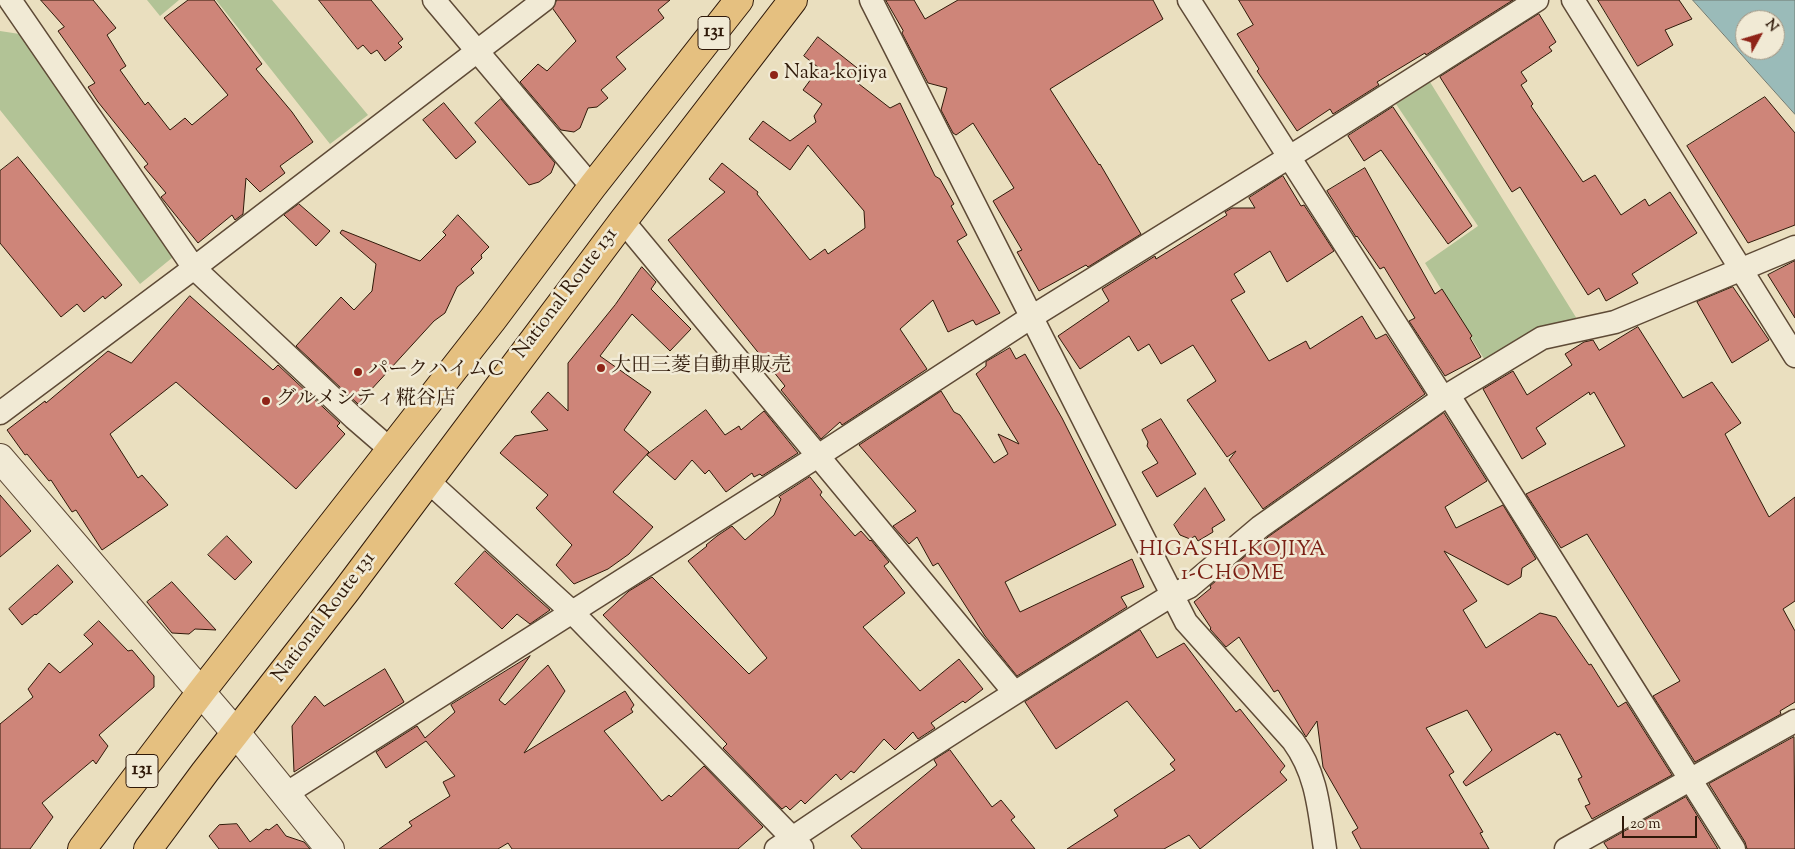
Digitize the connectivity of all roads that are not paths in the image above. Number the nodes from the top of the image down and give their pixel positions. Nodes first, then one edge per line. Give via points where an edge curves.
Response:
1 (10, 0) edge
2 (434, 0) edge
3 (544, 0) edge
4 (739, 0) edge
5 (793, 0) edge
6 (870, 0) edge
7 (1189, 0) edge
8 (1537, 0) edge
9 (1572, 0) edge
10 (477, 52) junction
11 (1288, 158) junction
12 (592, 187) junction
13 (623, 221) junction
14 (1795, 246) edge
15 (194, 268) junction
16 (1742, 270) junction
17 (1030, 318) junction
18 (1795, 356) edge
19 (1446, 396) junction
20 (0, 412) edge
21 (391, 450) junction
22 (818, 456) junction
23 (0, 458) edge
24 (428, 481) junction
25 (1172, 595) junction
26 (572, 612) junction
27 (201, 692) junction
28 (1014, 692) junction
29 (1795, 721) edge
30 (236, 733) junction
31 (1690, 779) junction
32 (284, 795) junction
33 (791, 845) edge
34 (82, 849) edge
35 (148, 849) edge
36 (330, 849) edge
37 (1325, 849) edge
38 (1566, 849) edge
39 (1734, 849) edge

1 - 15 street
2 - 10 street
3 - 10 street
4 - 12 highway, 131
5 - 13 highway, National Route 131 / 131
6 - 17 street
7 - 11 street
8 - 11 street
9 - 16 street
10 - 12 street
10 - 15 street
11 - 17 street
11 - 19 street
12 - 21 highway, 131
13 - 22 street
13 - 24 highway, National Route 131 / 131
14 - 16 street
15 - 20 street
15 - 21 street
16 - 18 street
16 - 19 street via 1615,322 1542,338
17 - 22 street
17 - 25 street
19 - 25 street via 1260,527 1189,587
19 - 31 street
21 - 27 highway, 131
22 - 26 street
22 - 28 street
23 - 27 street
24 - 26 street
24 - 30 highway, National Route 131 / 131
25 - 28 street
25 - 37 street via 1186,622 1301,752 1312,777
26 - 32 street
26 - 33 street
27 - 30 street
27 - 34 highway, 131
28 - 33 street via 880,779
29 - 31 street
30 - 32 street
30 - 35 highway, 131
31 - 38 street
31 - 39 street
32 - 36 street

